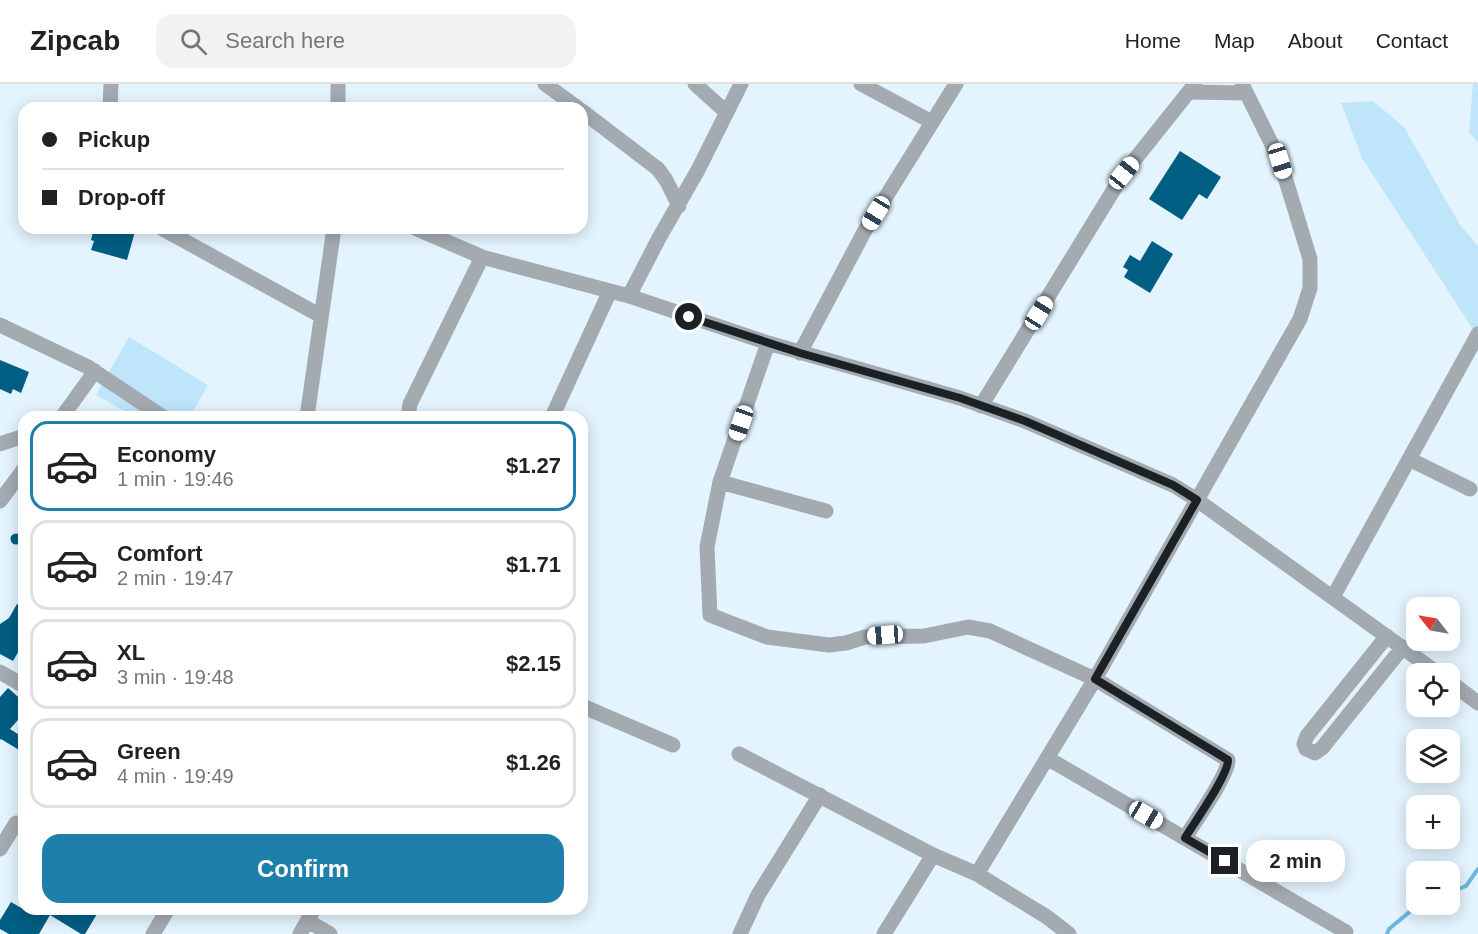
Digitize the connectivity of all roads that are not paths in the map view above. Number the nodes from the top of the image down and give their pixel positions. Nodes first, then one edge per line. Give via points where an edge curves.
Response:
1 (111, 84) edge
2 (338, 84) edge
3 (545, 84) edge
4 (695, 84) edge
5 (741, 84) edge
6 (861, 84) edge
7 (956, 84) edge
8 (1193, 88) edge
9 (1244, 88) edge
10 (110, 102) edge
11 (338, 102) edge
12 (570, 102) edge
13 (726, 112) junction
14 (588, 116) edge
15 (932, 122) junction
16 (679, 206) junction
17 (172, 234) edge
18 (333, 234) edge
19 (429, 234) edge
20 (482, 257) junction
21 (610, 291) junction
22 (629, 296) junction
23 (321, 316) junction
24 (0, 325) edge
25 (1478, 334) edge
26 (768, 344) junction
27 (800, 353) junction
28 (95, 371) junction
29 (981, 406) junction
30 (66, 411) edge
31 (154, 411) edge
32 (308, 411) edge
33 (409, 411) edge
34 (555, 411) edge
35 (18, 437) edge
36 (0, 444) edge
37 (1409, 459) junction
38 (18, 477) edge
39 (720, 483) junction
40 (1470, 489) dead end
41 (1197, 500) junction
42 (0, 501) edge
43 (826, 511) dead end
44 (1333, 597) junction
45 (1387, 636) junction
46 (1403, 647) junction
47 (1424, 663) edge
48 (0, 672) edge
49 (1357, 673) junction
50 (1095, 679) junction
51 (18, 682) edge
52 (1373, 686) junction
53 (1460, 689) edge
54 (1478, 703) edge
55 (588, 709) edge
56 (673, 746) dead end
57 (739, 754) dead end
58 (1047, 758) junction
59 (820, 795) junction
60 (16, 823) dead end
61 (1185, 838) junction
62 (0, 849) edge
63 (933, 855) junction
64 (977, 874) junction
65 (164, 915) edge
66 (308, 921) edge
67 (1346, 932) dead end
68 (153, 934) edge
69 (330, 934) edge
70 (740, 934) edge
71 (884, 934) edge
72 (1069, 934) edge

1 - 10 street
2 - 11 street
3 - 12 street
4 - 13 street
5 - 13 street
6 - 15 street
7 - 15 street
8 - 9 street
8 - 29 street via 1124,173
9 - 41 street via 1280,161 1310,259 1310,288 1300,319
13 - 16 street
14 - 16 street via 658,169
15 - 27 street via 864,232
16 - 22 street
17 - 23 street
18 - 23 street
19 - 20 street
20 - 21 street
20 - 33 street
21 - 22 street
21 - 34 street
22 - 26 street
23 - 32 street
24 - 28 street
25 - 37 street
26 - 27 street
26 - 39 street
27 - 29 street
28 - 30 street
28 - 31 street
29 - 41 street via 1099,451
35 - 36 street
37 - 40 street
37 - 44 street
38 - 42 street
39 - 43 street
39 - 50 street via 707,547 708,612 713,617 767,637 829,645 865,637 924,636 968,627 990,631
41 - 44 street
41 - 50 street
44 - 45 street
45 - 46 street
45 - 49 street
46 - 47 street
46 - 52 street
48 - 51 street
49 - 52 street
49 - 52 street via 1307,736 1304,744 1309,751 1319,751
50 - 58 street
50 - 61 street via 1228,760 1216,788
53 - 54 street
55 - 56 street
57 - 59 street
58 - 61 street
58 - 64 street
59 - 63 street
59 - 70 street via 758,895
60 - 62 street
61 - 67 street
63 - 64 street
63 - 71 street
64 - 72 street
65 - 68 street
66 - 69 street

